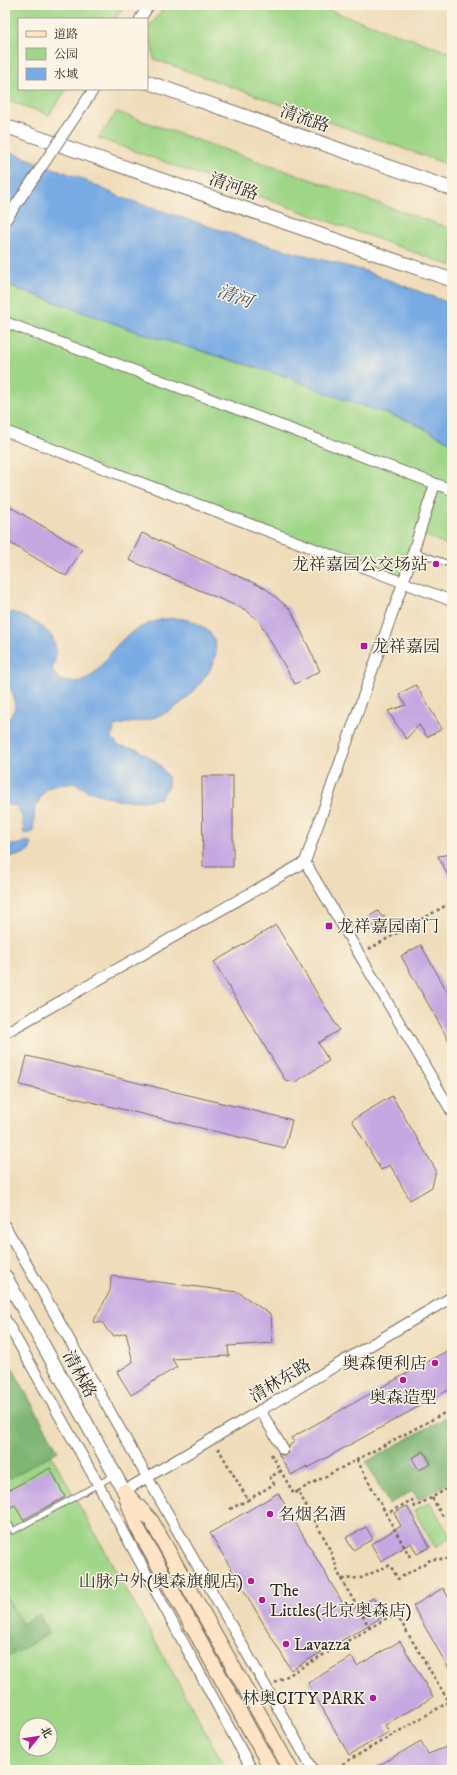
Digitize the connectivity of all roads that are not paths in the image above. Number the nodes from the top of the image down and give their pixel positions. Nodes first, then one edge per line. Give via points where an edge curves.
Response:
1 (149, 5) edge
2 (141, 18) edge
3 (148, 82) edge
4 (93, 90) edge
5 (5, 126) edge
6 (452, 189) edge
7 (5, 221) edge
8 (452, 280) edge
9 (5, 322) edge
10 (5, 432) edge
11 (435, 484) junction
12 (452, 490) edge
13 (413, 551) junction
14 (452, 565) edge
15 (403, 583) junction
16 (452, 601) edge
17 (305, 862) junction
18 (5, 1033) edge
19 (452, 1112) edge
20 (5, 1226) edge
21 (5, 1276) edge
22 (452, 1297) edge
23 (5, 1319) edge
24 (260, 1410) junction
25 (283, 1449) dead end
26 (116, 1474) junction
27 (147, 1477) junction
28 (98, 1484) junction
29 (124, 1491) junction
30 (5, 1529) edge
31 (252, 1770) edge
32 (272, 1770) edge
33 (291, 1770) edge
34 (313, 1770) edge

1 - 2 street
3 - 6 street, 清流路
4 - 7 street, bridge
5 - 8 street, 清河路
9 - 11 street
10 - 15 street
11 - 12 street
11 - 13 street
13 - 14 lane
13 - 15 street
15 - 16 street
15 - 17 street
17 - 18 street
17 - 19 street
20 - 27 street
21 - 26 street, 清林路
22 - 24 street, 清林东路
23 - 28 street
24 - 25 street
24 - 27 street, 清林东路
26 - 28 lane
26 - 29 street, 清林路
27 - 29 street, 清林东路
27 - 34 street
28 - 30 lane via 13,1531 10,1526
28 - 31 street
29 - 32 main road via 137,1527
29 - 33 main road via 151,1520

